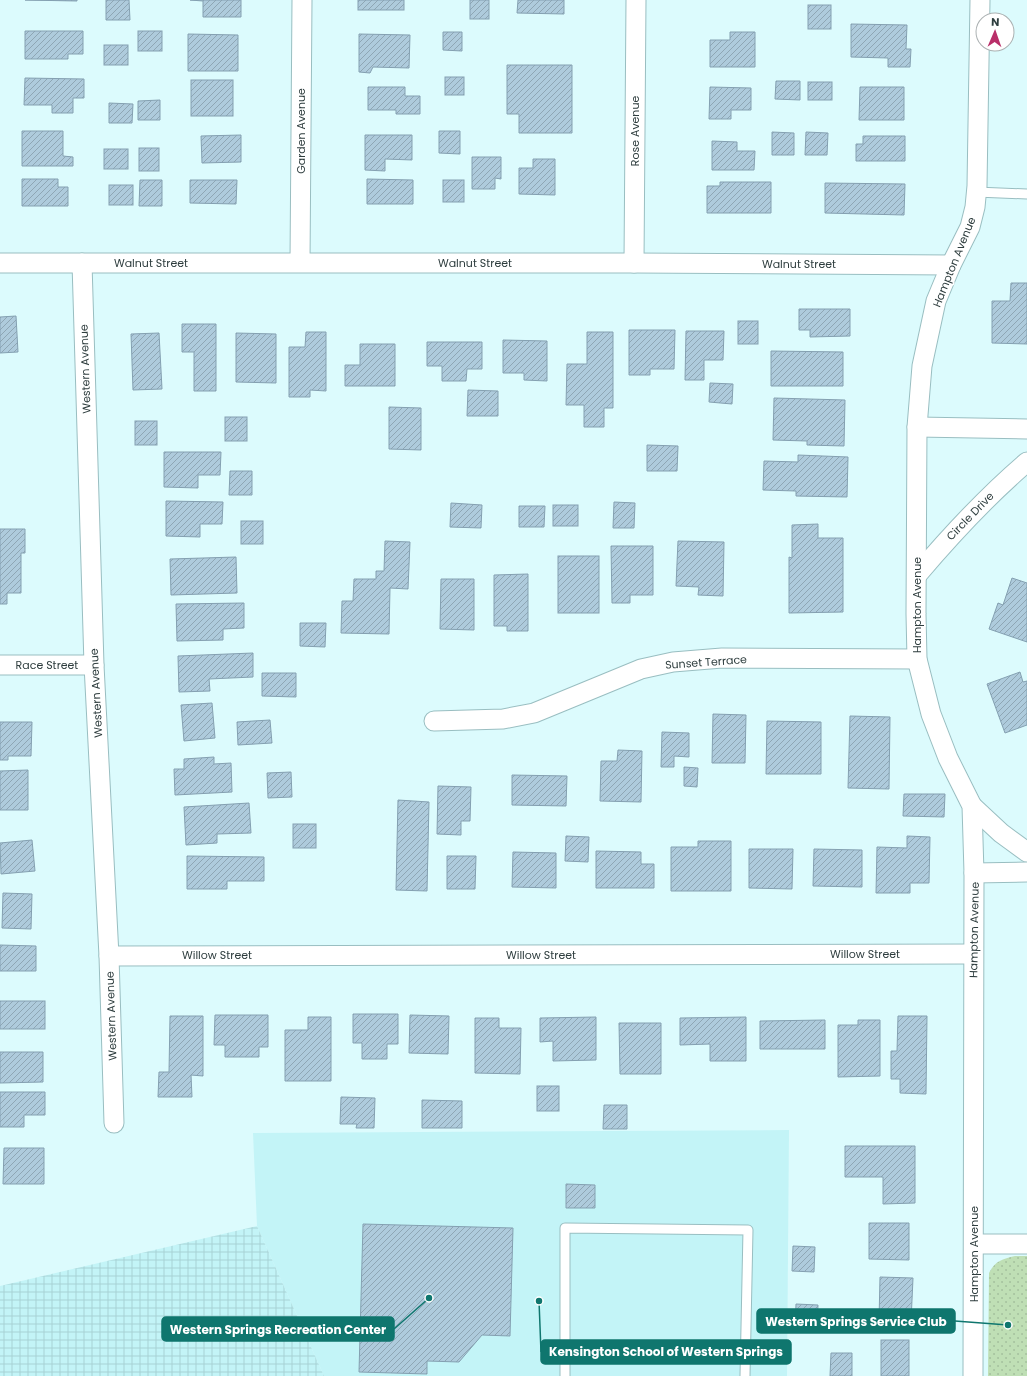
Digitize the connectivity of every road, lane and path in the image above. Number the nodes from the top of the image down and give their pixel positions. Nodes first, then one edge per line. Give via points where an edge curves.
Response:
1 (302, 0) edge
2 (636, 0) edge
3 (980, 0) edge
4 (976, 192) junction
5 (1027, 194) edge
6 (300, 262) junction
7 (0, 263) edge
8 (82, 263) junction
9 (634, 263) junction
10 (951, 265) junction
11 (917, 427) junction
12 (1027, 428) edge
13 (1027, 462) edge
14 (917, 575) junction
15 (917, 659) junction
16 (0, 665) edge
17 (94, 665) junction
18 (434, 721) dead end
19 (972, 806) junction
20 (1027, 852) edge
21 (1027, 872) edge
22 (974, 873) junction
23 (973, 954) junction
24 (110, 956) junction
25 (114, 1123) dead end
26 (975, 1244) junction
27 (1027, 1244) edge
28 (565, 1376) edge
29 (745, 1376) edge
30 (973, 1376) edge

1 - 6 street, Garden Avenue
2 - 9 street, Rose Avenue
3 - 4 street, Hampton Avenue
4 - 5 lane
4 - 10 street, Hampton Avenue via 970,227
6 - 8 street, Walnut Street
6 - 9 street, Walnut Street
7 - 8 street, Walnut Street
8 - 17 street, Western Avenue
9 - 10 street, Walnut Street
10 - 11 street, Hampton Avenue via 936,301 922,366
11 - 12 street
11 - 14 street, Hampton Avenue
13 - 14 street, Circle Drive via 957,529
14 - 15 street, Hampton Avenue
15 - 18 street, Sunset Terrace via 722,658 673,662 642,669 534,713 503,719
15 - 19 street, Hampton Avenue via 931,714 948,758
16 - 17 street, Race Street
17 - 24 street, Western Avenue
19 - 20 street via 1001,833
19 - 22 street, Hampton Avenue
21 - 22 street
22 - 23 street, Hampton Avenue
23 - 24 street, Willow Street
23 - 26 street, Hampton Avenue
24 - 25 street, Western Avenue
26 - 27 street
26 - 30 street, Hampton Avenue
28 - 29 lane via 565,1228 748,1230

